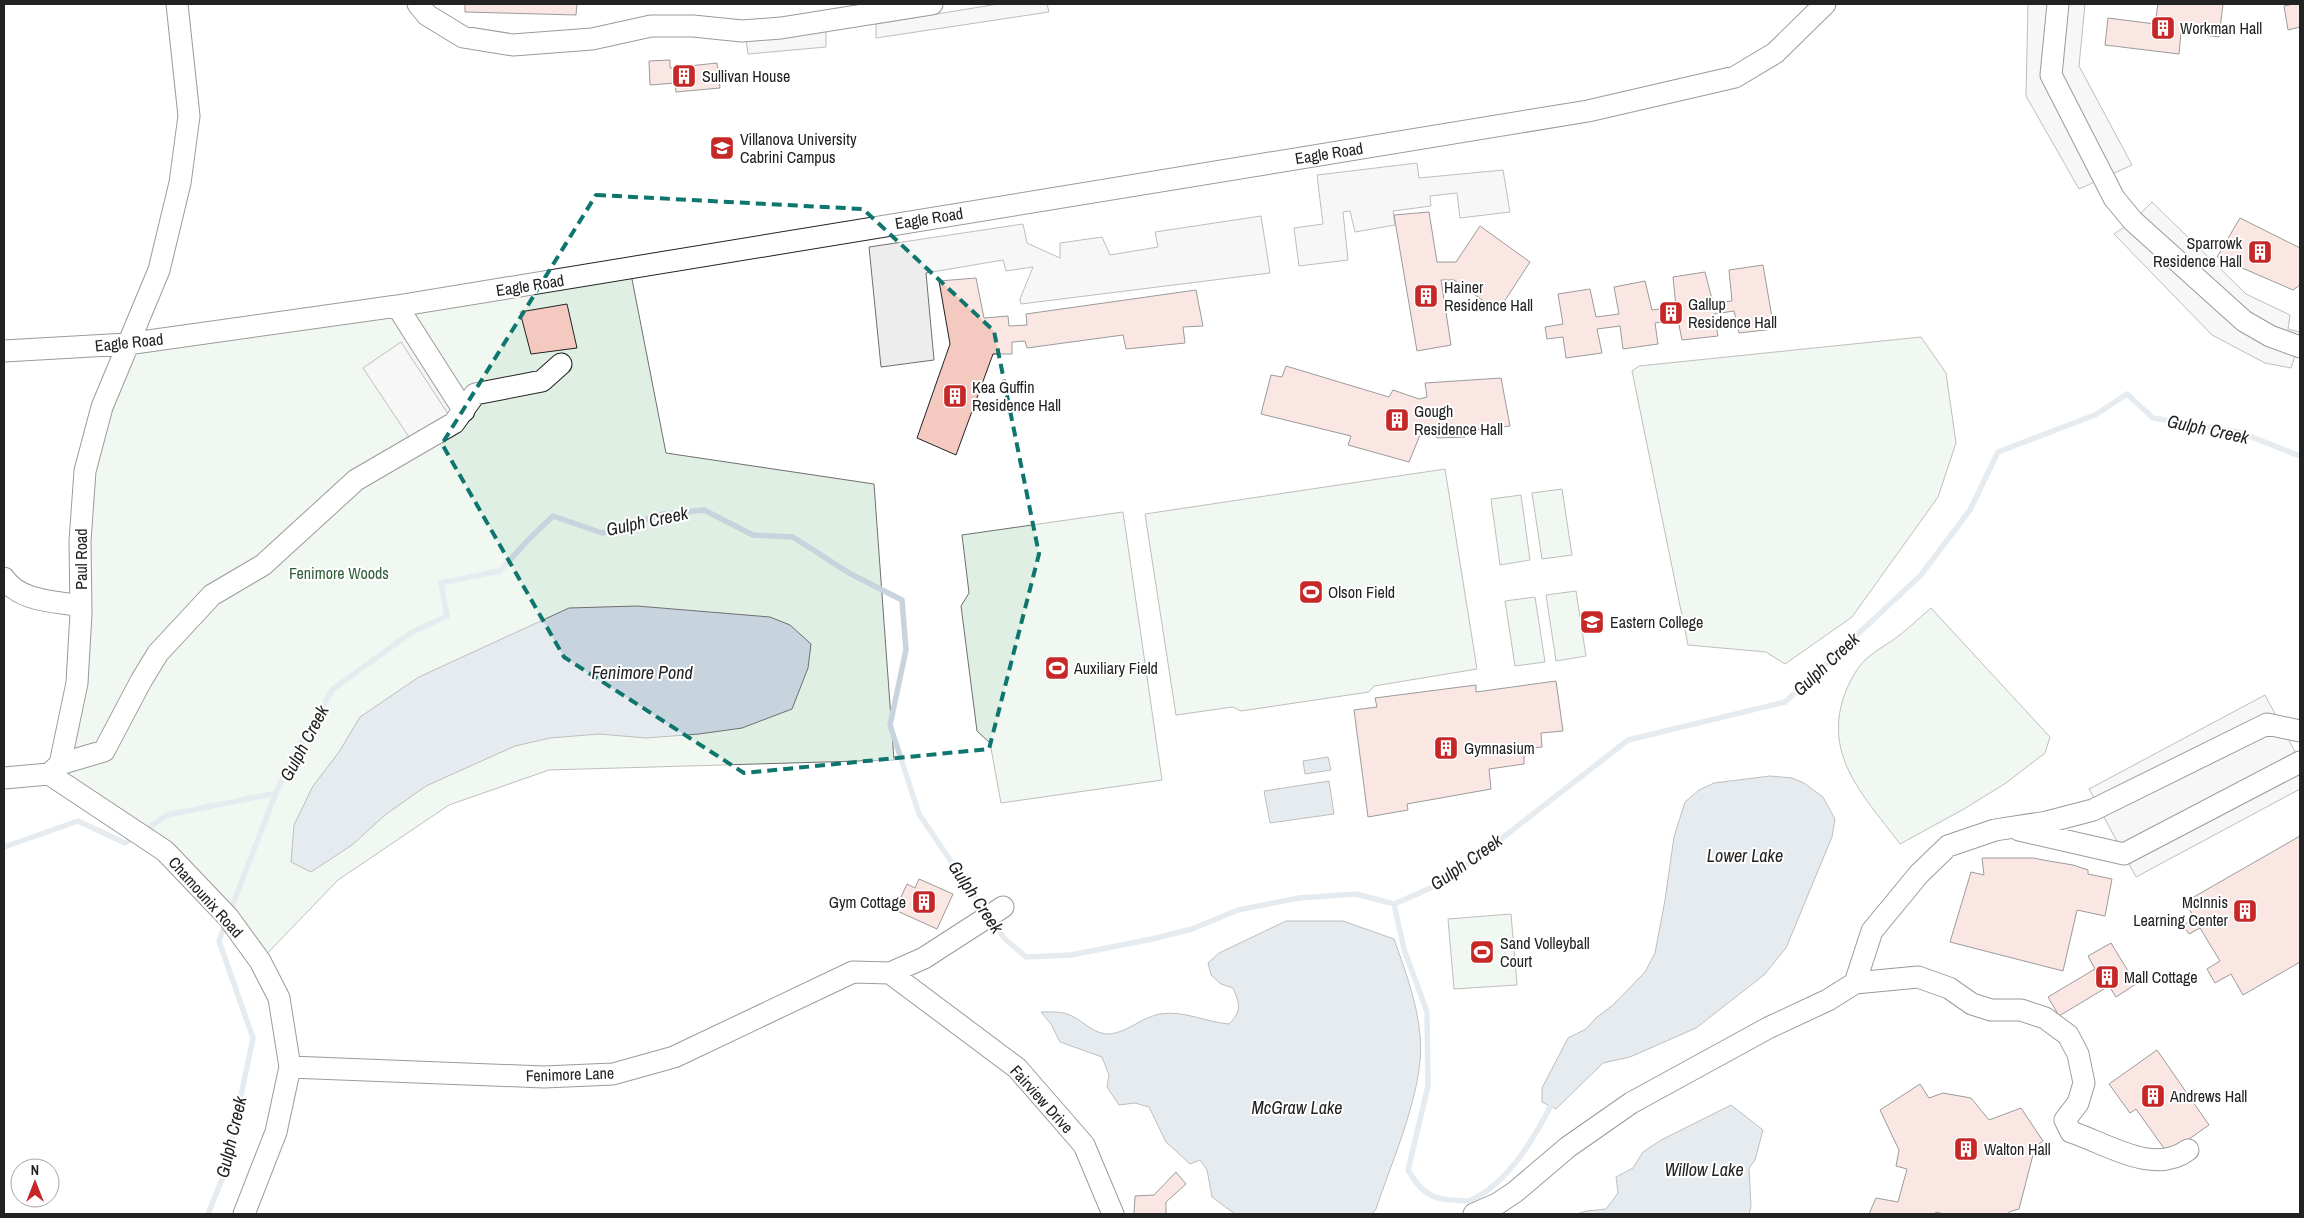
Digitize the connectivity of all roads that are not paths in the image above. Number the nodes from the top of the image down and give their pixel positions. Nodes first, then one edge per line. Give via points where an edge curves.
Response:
1 (177, 4) edge
2 (418, 4) edge
3 (932, 4) edge
4 (1825, 4) edge
5 (2058, 4) edge
6 (397, 306) junction
7 (127, 344) junction
8 (2300, 347) edge
9 (4, 351) edge
10 (561, 364) dead end
11 (464, 411) junction
12 (4, 578) edge
13 (81, 606) junction
14 (2300, 731) edge
15 (2300, 762) edge
16 (54, 769) junction
17 (4, 778) edge
18 (2011, 828) junction
19 (1003, 907) dead end
20 (890, 973) junction
21 (1855, 983) junction
22 (290, 1067) junction
23 (2188, 1150) dead end
24 (244, 1214) edge
25 (1113, 1214) edge
26 (1474, 1214) edge

1 - 7 street, Paul Road via 189,116 180,183 159,270
2 - 3 street via 427,15 463,37 513,45 592,39 651,26 742,31 781,28
4 - 6 street, Eagle Road via 1775,54 1735,77 1588,111
5 - 8 street via 2051,75 2114,198 2133,221 2244,322
6 - 7 street, Eagle Road
6 - 11 street
7 - 9 street, Eagle Road
7 - 13 street, Paul Road via 102,407 85,471 80,541
10 - 11 street via 542,380 475,394
11 - 16 street via 454,423 356,480 263,565 212,595 158,653 104,751
12 - 13 street via 8,585 23,595
13 - 16 street, Paul Road via 77,683
14 - 18 street via 2266,724 2093,810
15 - 18 street via 2124,854
16 - 17 street
16 - 22 street, Chamounix Road via 165,851 228,916 260,961 279,998
18 - 21 street via 1948,846 1919,874 1872,931
19 - 20 street via 924,958
20 - 22 street, Fenimore Lane via 853,972 674,1057 613,1074 544,1077
20 - 25 street, Fairview Drive via 1017,1068 1084,1145
21 - 23 street via 1918,977 1949,988 1972,1004 1991,1010 2021,1010 2045,1018 2068,1035 2078,1054 2084,1083 2078,1103 2065,1120 2071,1132 2140,1159 2159,1160 2182,1155
21 - 26 street via 1631,1103 1568,1147 1515,1192
22 - 24 street, Chamounix Road via 276,1132

